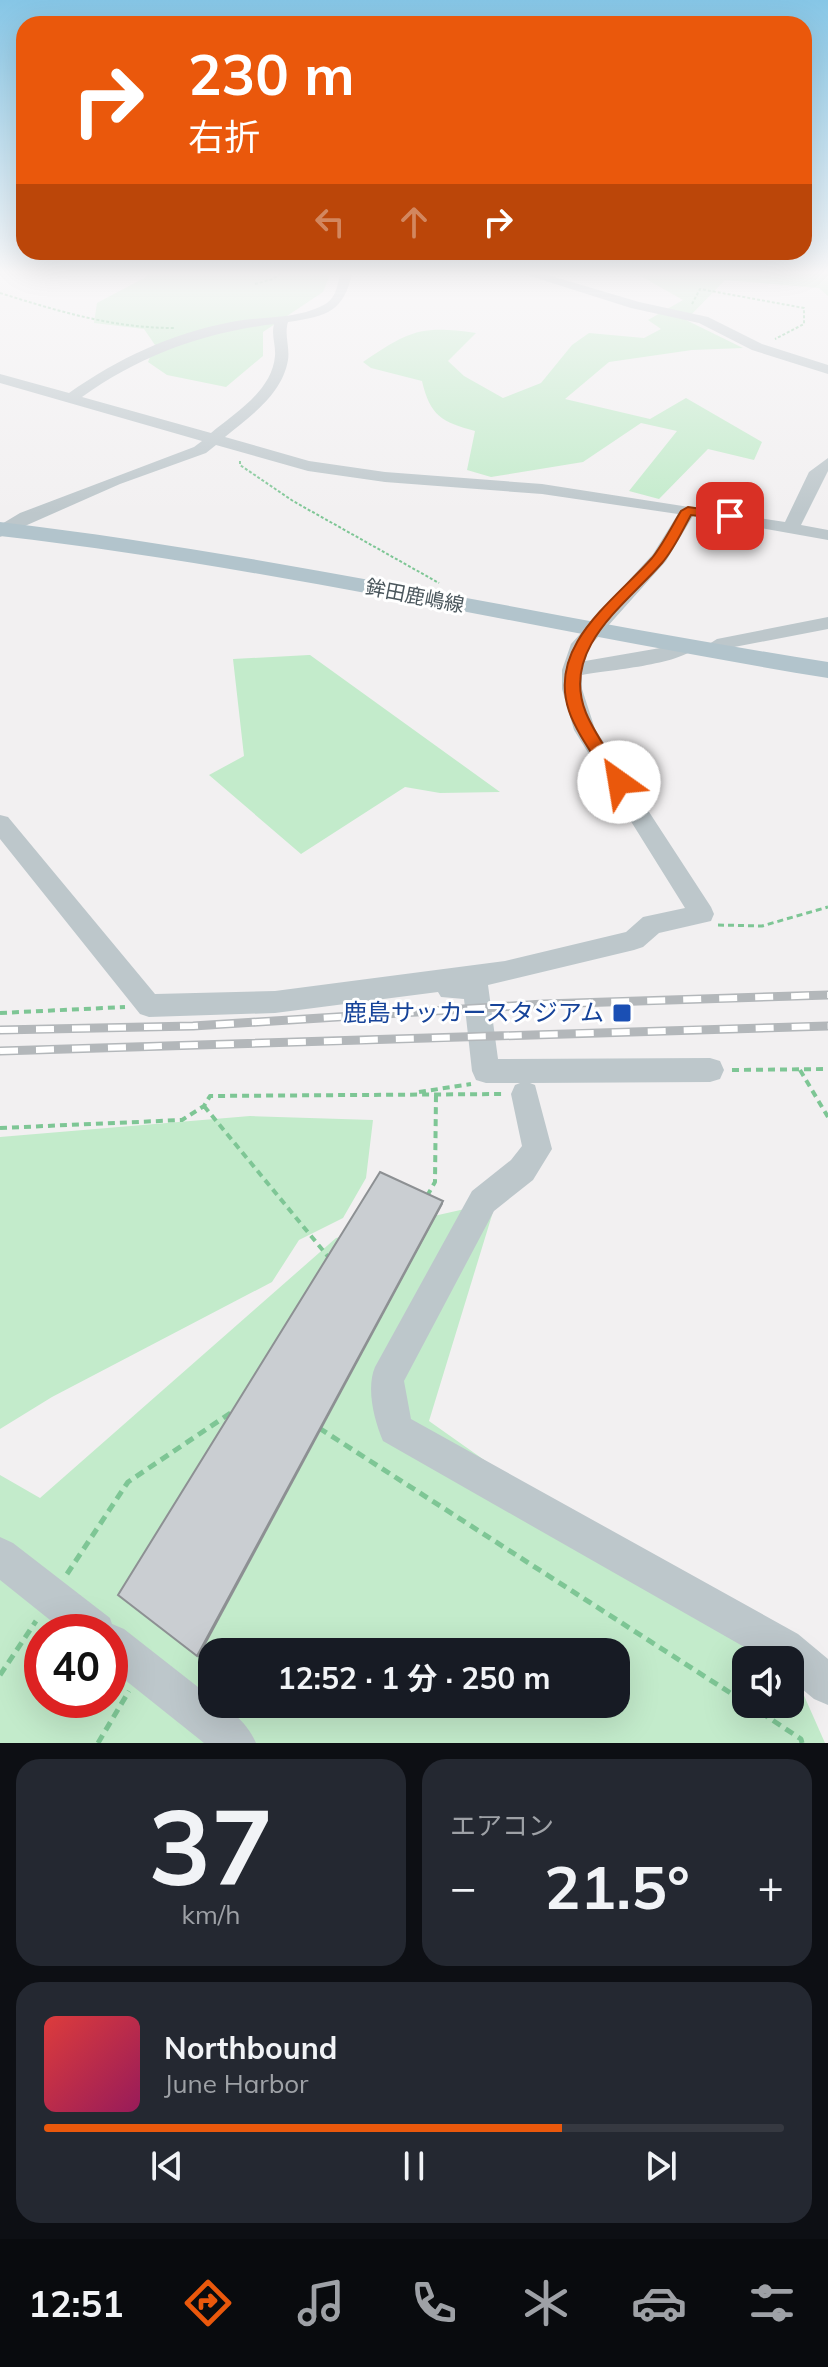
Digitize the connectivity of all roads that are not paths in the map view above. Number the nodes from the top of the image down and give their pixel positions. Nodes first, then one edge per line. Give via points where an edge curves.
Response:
1 (146, 351) edge
2 (281, 351) edge
3 (770, 351) edge
4 (828, 370) edge
5 (0, 378) edge
6 (71, 398) junction
7 (213, 439) junction
8 (828, 463) edge
9 (688, 511) junction
10 (791, 527) junction
11 (1, 530) edge
12 (828, 535) edge
13 (828, 623) edge
14 (593, 630) junction
15 (697, 649) junction
16 (572, 670) junction
17 (828, 670) edge
18 (0, 823) edge
19 (275, 1002) junction
20 (710, 1070) road end
21 (525, 1094) road end
22 (0, 1556) edge
23 (73, 1614) edge
24 (128, 1658) edge
25 (828, 1685) edge
26 (236, 1743) edge

1 - 6 street
2 - 7 street via 275,381
3 - 4 street
5 - 6 street
6 - 7 street
7 - 9 street via 334,470 483,482
7 - 11 street via 200,450
8 - 10 street via 817,472
9 - 10 street
9 - 14 street via 660,557
10 - 12 street
11 - 14 main road, 鉾田鹿嶋線 via 180,552
13 - 15 street
14 - 15 main road, 鉾田鹿嶋線
14 - 16 street via 577,651
15 - 16 street
15 - 17 main road, 鉾田鹿嶋線
16 - 19 street via 585,730 702,914 652,924 634,940 505,972
18 - 19 street via 149,1006
19 - 20 street via 476,987 486,1071
21 - 25 street via 537,1149 522,1170 483,1201 387,1379 395,1429 784,1648
22 - 23 street
24 - 26 street

